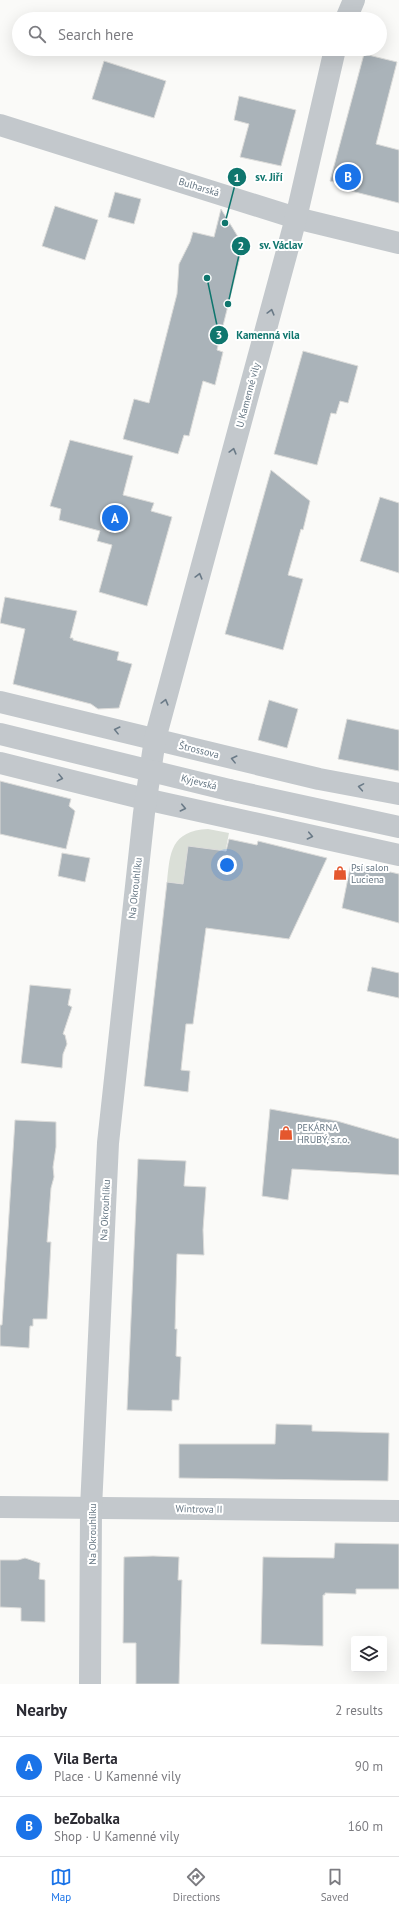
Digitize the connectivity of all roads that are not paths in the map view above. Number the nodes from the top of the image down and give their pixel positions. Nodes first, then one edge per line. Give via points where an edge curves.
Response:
1 (354, 0) edge
2 (349, 12) edge
3 (333, 56) edge
4 (0, 125) edge
5 (296, 218) junction
6 (399, 244) edge
7 (0, 702) edge
8 (0, 734) edge
9 (155, 739) junction
10 (0, 763) edge
11 (399, 794) edge
12 (146, 799) junction
13 (399, 827) edge
14 (399, 855) edge
15 (0, 1507) edge
16 (91, 1508) junction
17 (399, 1511) edge
18 (90, 1684) edge

1 - 2 street
3 - 5 street, U Kamenné vily
4 - 5 street, Bulharská
5 - 6 street, Bulharská
9 -> 5 street, U Kamenné vily
9 -> 7 street, Štrossova
8 - 13 street, Kyjevská, bridge via 230,790
11 -> 9 street, Štrossova via 319,779
9 - 12 street, Na Okrouhlíku
10 -> 12 street
12 -> 14 street
12 - 16 street, Na Okrouhlíku via 108,1143
15 - 16 street, Wintrova II
16 - 17 street, Wintrova II
16 - 18 street, Na Okrouhlíku

